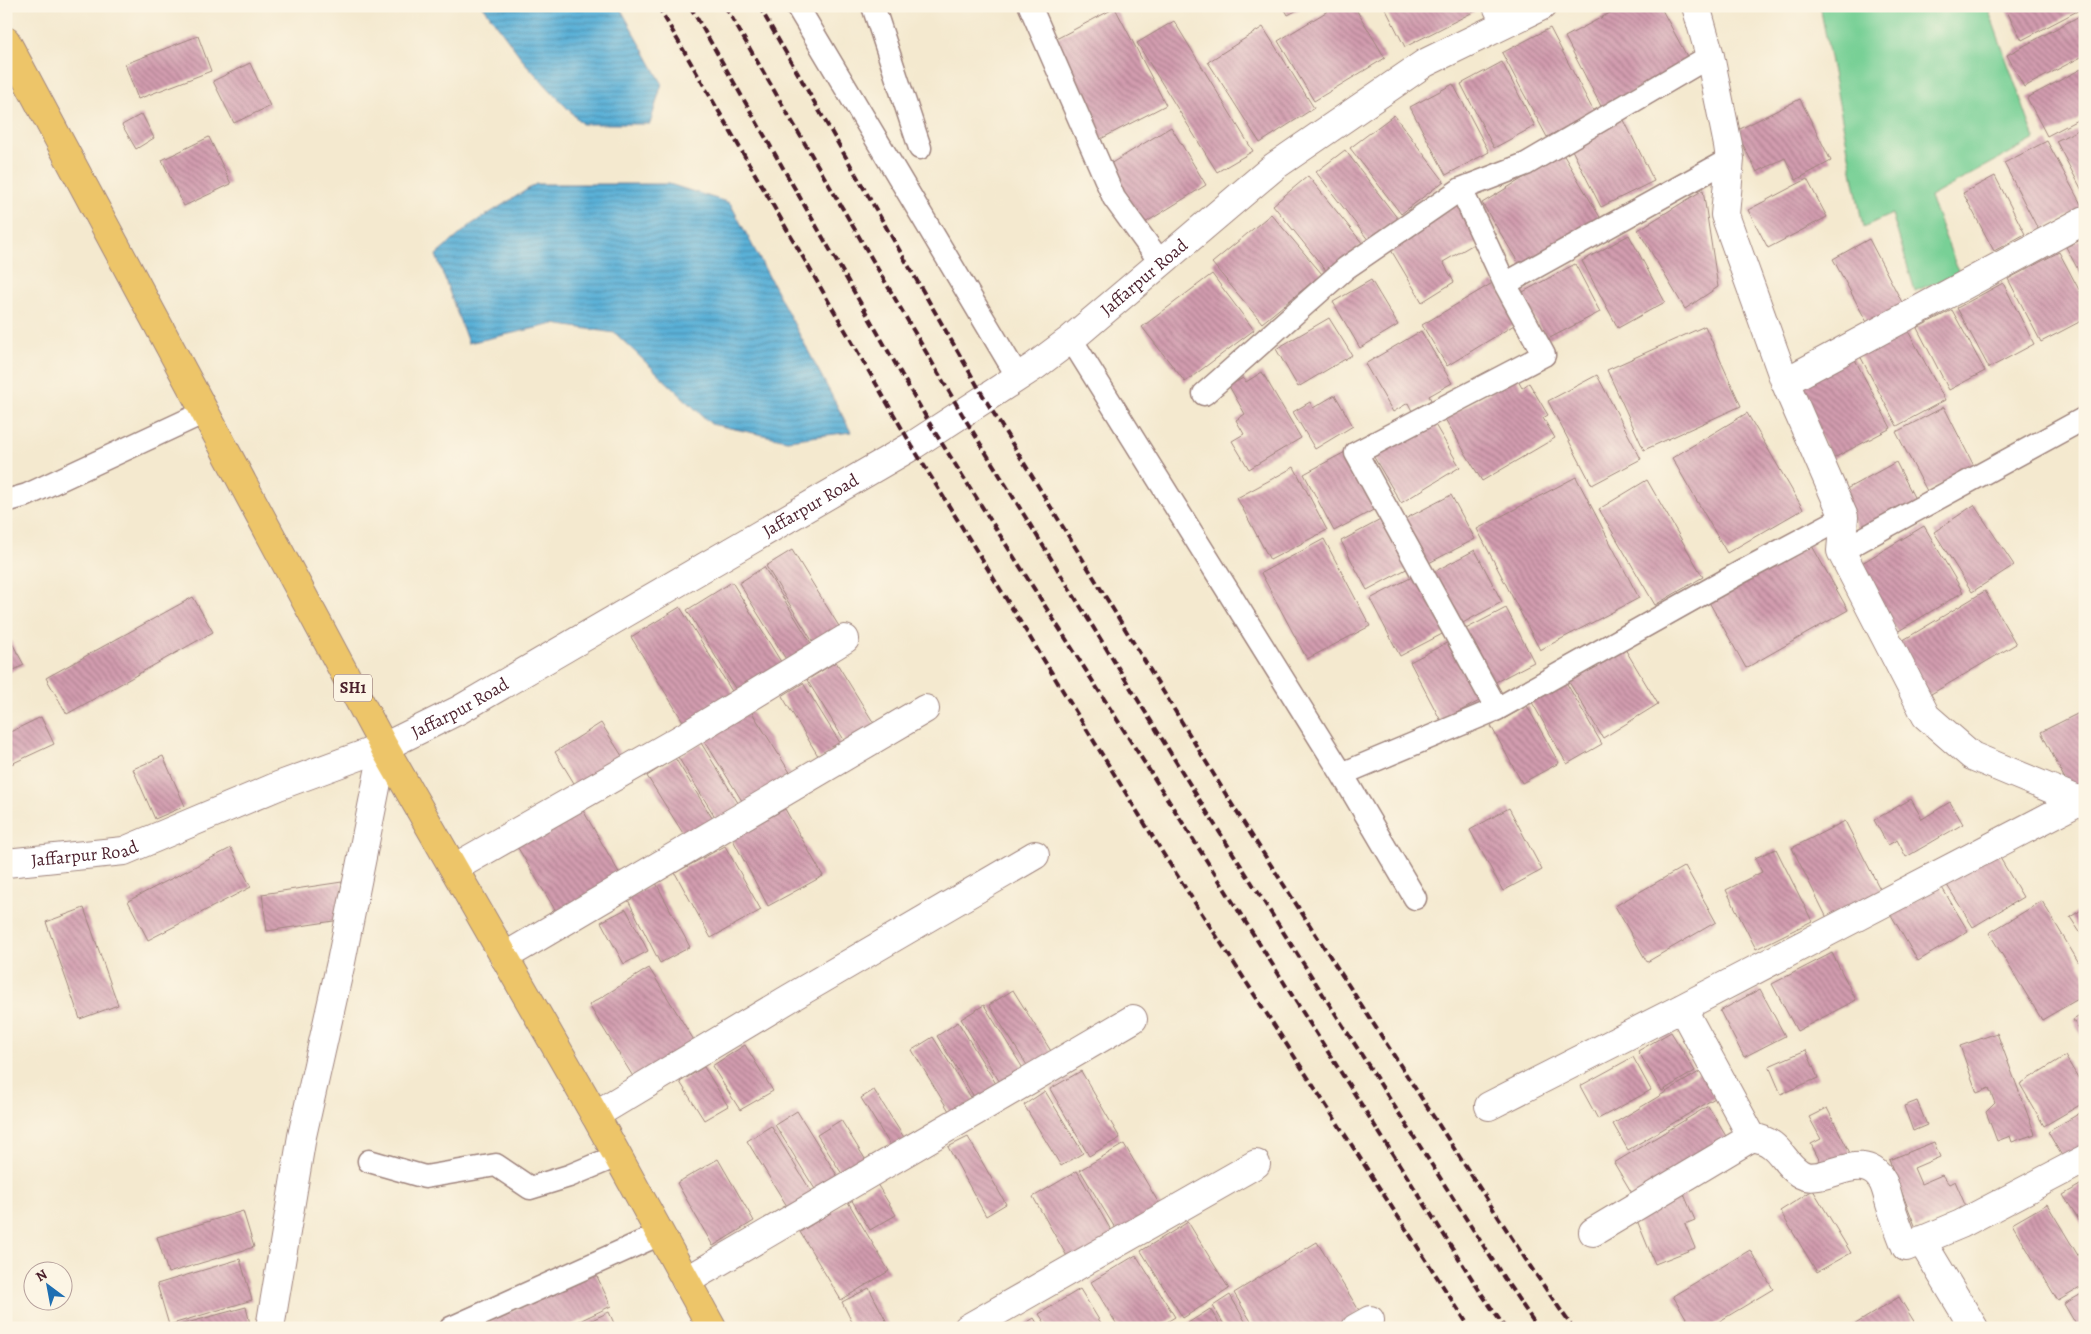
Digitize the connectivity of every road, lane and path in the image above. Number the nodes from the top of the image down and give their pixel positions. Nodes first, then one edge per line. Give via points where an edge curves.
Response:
1 (798, 6) edge
2 (873, 6) edge
3 (1030, 6) edge
4 (1542, 6) edge
5 (1696, 6) edge
6 (1501, 15) edge
7 (6, 41) edge
8 (1710, 56) junction
9 (920, 148) dead end
10 (1730, 160) junction
11 (1462, 189) junction
12 (2085, 220) edge
13 (1161, 263) junction
14 (1505, 284) junction
15 (1071, 339) junction
16 (1018, 377) junction
17 (1786, 382) junction
18 (1204, 394) dead end
19 (205, 412) junction
20 (2085, 418) edge
21 (6, 501) edge
22 (1844, 518) junction
23 (1841, 552) junction
24 (845, 638) dead end
25 (925, 709) dead end
26 (1497, 710) junction
27 (384, 747) junction
28 (1342, 774) junction
29 (2083, 801) edge
30 (1035, 855) dead end
31 (6, 863) edge
32 (454, 868) junction
33 (1415, 898) dead end
34 (504, 957) junction
35 (1682, 1008) junction
36 (1133, 1020) dead end
37 (1489, 1106) dead end
38 (595, 1115) junction
39 (1752, 1137) junction
40 (617, 1156) junction
41 (2085, 1159) edge
42 (369, 1161) dead end
43 (1256, 1164) dead end
44 (1593, 1232) dead end
45 (660, 1234) junction
46 (1921, 1240) junction
47 (686, 1282) junction
48 (270, 1328) edge
49 (451, 1328) edge
50 (712, 1328) edge
51 (968, 1328) edge
52 (1974, 1328) edge

1 - 16 lane
2 - 9 lane
3 - 13 lane via 1114,198
4 - 6 street, Jaffarpur Road
5 - 8 street
6 - 13 street, Jaffarpur Road via 1275,166
7 - 19 main road, SH1
8 - 10 street
8 - 11 lane via 1526,164
10 - 14 lane
10 - 17 street via 1725,214
11 - 14 lane
11 - 18 lane via 1346,268
12 - 17 street
13 - 15 street, Jaffarpur Road
14 - 26 lane via 1544,355 1356,453
15 - 16 street, Jaffarpur Road
15 - 28 lane
16 - 27 street, Jaffarpur Road via 912,446 459,710
17 - 22 street
19 - 21 lane via 27,495
19 - 27 main road, SH1
20 - 23 lane
22 - 23 street
22 - 26 lane via 1740,572
23 - 29 street via 1926,716 1972,756
24 - 32 street via 678,740
25 - 34 street
26 - 28 lane
27 - 31 street, Jaffarpur Road via 278,786 124,850
27 - 32 main road, SH1
27 - 48 street via 302,1136
28 - 33 lane
29 - 35 street
30 - 38 street
32 - 34 main road, SH1
34 - 38 main road, SH1
35 - 37 street
35 - 39 street
36 - 47 street
38 - 40 main road, SH1
39 - 44 street
39 - 46 street via 1764,1139 1777,1148 1800,1174 1814,1178 1855,1166 1873,1172 1883,1182 1906,1247
40 - 42 lane via 530,1188 496,1165 425,1177
40 - 45 main road, SH1
41 - 46 street via 1962,1224
43 - 51 street
45 - 47 main road, SH1
45 - 49 lane
46 - 52 street
47 - 50 main road, SH1

